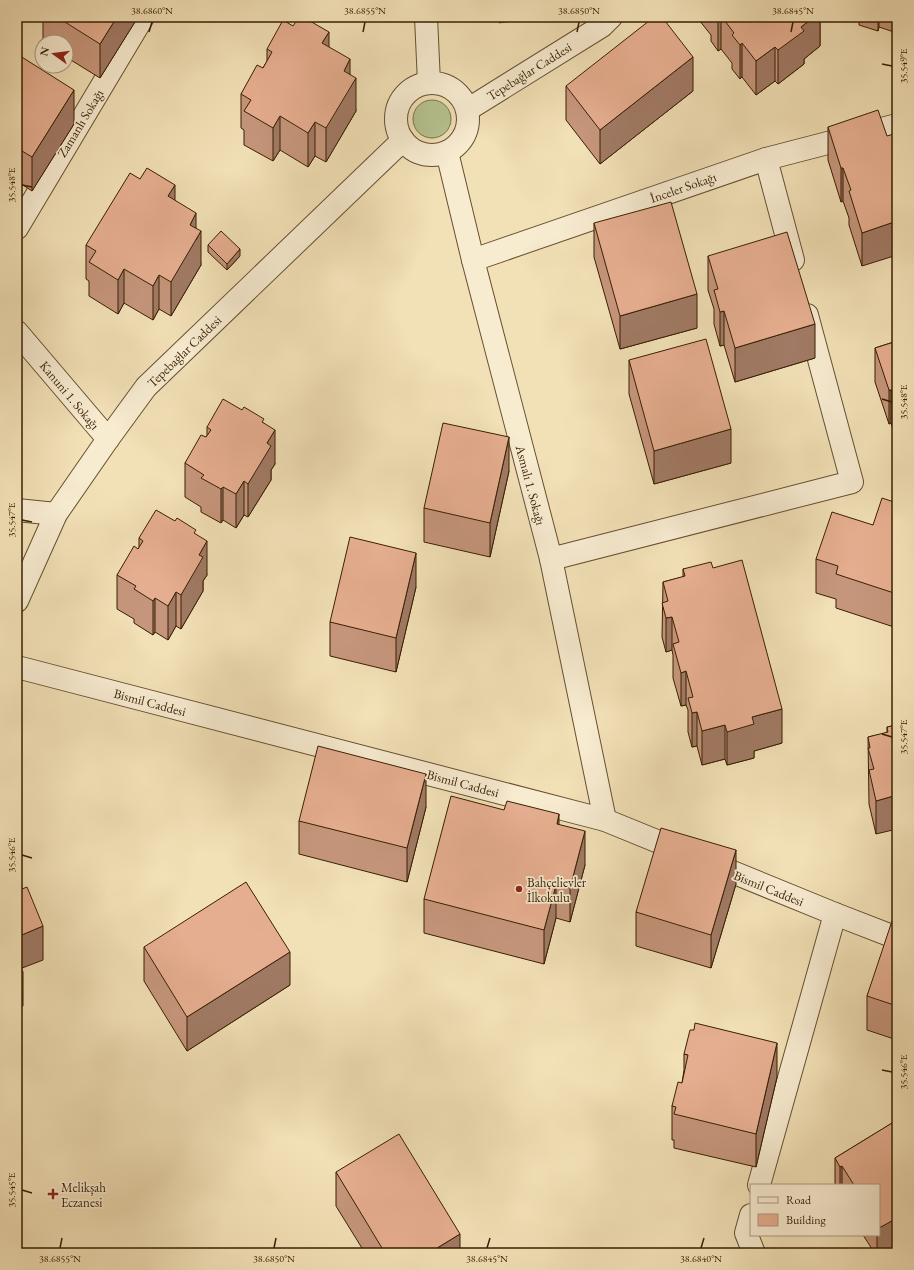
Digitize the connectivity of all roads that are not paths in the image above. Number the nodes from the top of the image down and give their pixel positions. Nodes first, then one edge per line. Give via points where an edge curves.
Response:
1 (142, 17) edge
2 (426, 17) edge
3 (611, 17) edge
4 (429, 83) junction
5 (467, 110) junction
6 (897, 125) edge
7 (403, 140) junction
8 (447, 152) junction
9 (766, 159) junction
10 (17, 228) edge
11 (473, 260) junction
12 (17, 332) edge
13 (108, 439) junction
14 (17, 510) edge
15 (56, 514) junction
16 (550, 560) junction
17 (17, 601) edge
18 (17, 667) edge
19 (605, 820) junction
20 (835, 914) junction
21 (897, 938) edge
22 (759, 1184) edge
23 (750, 1219) edge
24 (754, 1253) edge

1 - 10 street, Zamanlı Sokağı
2 - 4 street
3 - 5 street, Tepebağlar Caddesi via 602,26
4 - 5 street via 441,84 453,90 462,98
4 - 7 street via 407,94 400,104 396,116
5 - 8 street via 468,123 465,134 458,145
6 - 9 street, İnceler Sokağı
7 - 8 street via 412,149 423,154
7 - 13 street, Tepebağlar Caddesi via 146,387
8 - 11 street, Asmalı 1. Sokağı
9 - 11 street, İnceler Sokağı
9 - 16 street via 852,482
11 - 16 street, Asmalı 1. Sokağı
12 - 13 street, Kanuni 1. Sokağı
13 - 15 street, Tepebağlar Caddesi
14 - 15 street
15 - 17 street, Tepebağlar Caddesi
16 - 19 street, Asmalı 1. Sokağı
18 - 19 street, Bismil Caddesi
19 - 20 street, Bismil Caddesi
20 - 21 street, Bismil Caddesi
20 - 22 street
23 - 24 street via 746,1233

